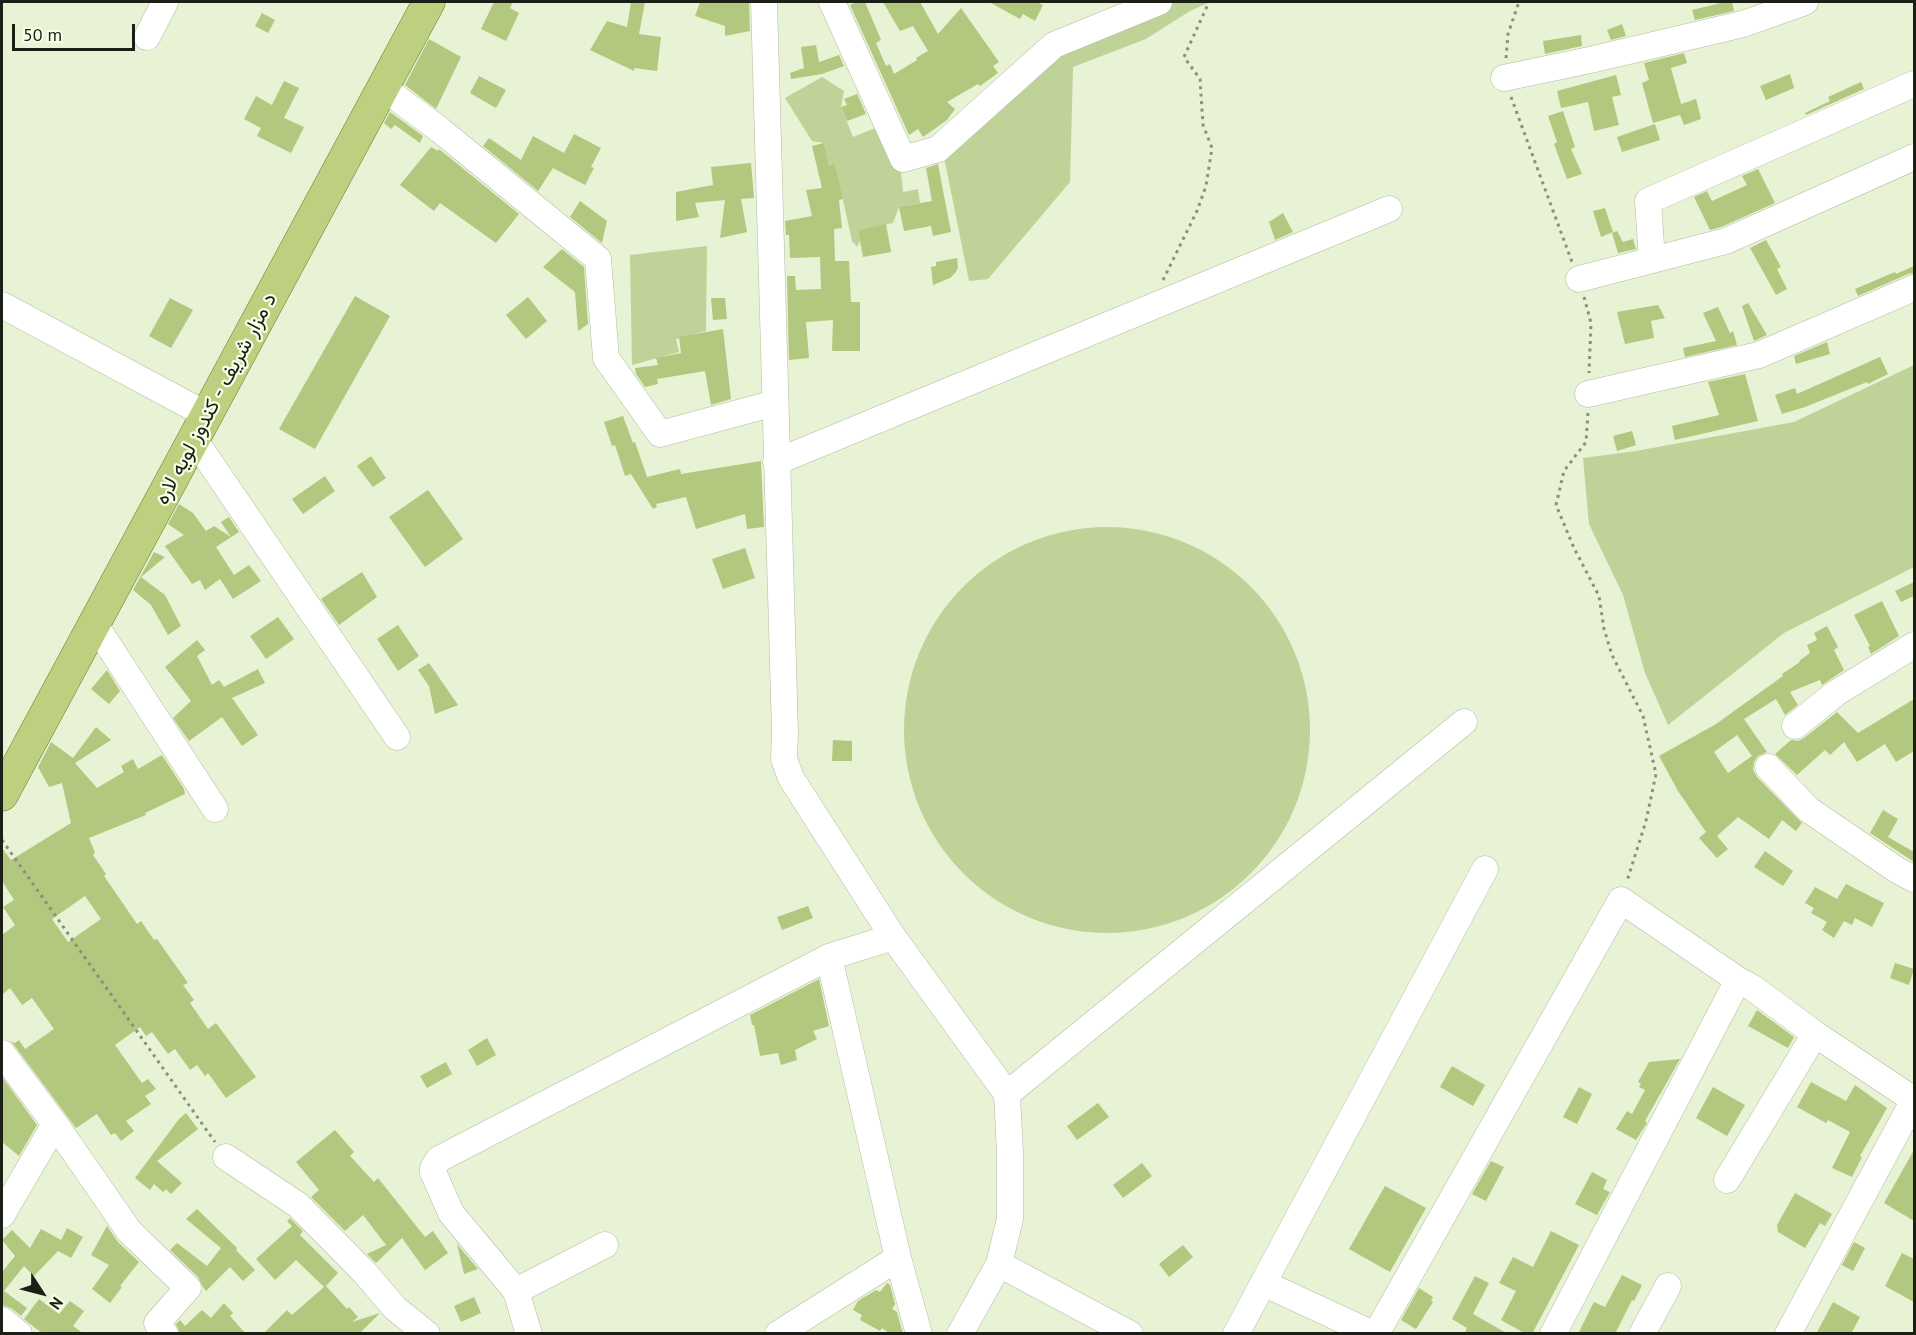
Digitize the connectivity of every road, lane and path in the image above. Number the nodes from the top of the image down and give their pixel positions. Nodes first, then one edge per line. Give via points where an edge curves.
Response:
1 (165, 2) edge
2 (429, 2) edge
3 (764, 2) edge
4 (832, 2) edge
5 (1159, 2) edge
6 (1209, 2) edge
7 (1519, 2) edge
8 (1805, 2) edge
9 (147, 37) dead end
10 (1504, 78) junction
11 (1914, 84) edge
12 (382, 87) junction
13 (1914, 157) edge
14 (1389, 209) dead end
15 (1652, 260) junction
16 (1578, 279) junction
17 (1914, 288) edge
18 (2, 305) edge
19 (1149, 308) junction
20 (1588, 394) junction
21 (775, 403) junction
22 (200, 427) junction
23 (776, 462) junction
24 (94, 623) junction
25 (1914, 645) edge
26 (1464, 722) dead end
27 (1795, 726) dead end
28 (397, 737) dead end
29 (1768, 767) dead end
30 (2, 795) edge
31 (215, 809) dead end
32 (2, 840) edge
33 (1485, 868) dead end
34 (1914, 879) edge
35 (1621, 900) junction
36 (893, 937) junction
37 (829, 957) junction
38 (1737, 980) junction
39 (1815, 1034) junction
40 (2, 1053) edge
41 (1007, 1094) junction
42 (1914, 1100) edge
43 (1914, 1107) edge
44 (56, 1125) junction
45 (226, 1157) joint
46 (1727, 1180) dead end
47 (2, 1215) edge
48 (605, 1245) dead end
49 (898, 1258) junction
50 (999, 1264) junction
51 (1263, 1282) junction
52 (1668, 1286) dead end
53 (516, 1292) junction
54 (2, 1320) edge
55 (19, 1334) edge
56 (165, 1334) edge
57 (427, 1334) edge
58 (529, 1334) edge
59 (778, 1334) edge
60 (919, 1334) edge
61 (960, 1334) edge
62 (1130, 1334) edge
63 (1236, 1334) edge
64 (1375, 1334) edge
65 (1554, 1334) edge
66 (1642, 1334) edge
67 (1788, 1334) edge

1 - 9 street
2 - 12 main road, د مزار شریف - کندوز لویه لاره
3 - 21 street
4 - 5 street via 903,159 938,149 1054,45
6 - 19 path via 1184,57 1200,79 1203,125 1212,148 1206,186
7 - 10 path via 1508,34
8 - 10 street via 1743,24
10 - 16 path
11 - 15 street via 1648,201
12 - 21 street via 598,259 606,358 660,434
12 - 22 main road, د مزار شریف - کندوز لویه لاره
13 - 15 street via 1726,241
14 - 19 street
15 - 16 street
16 - 20 path via 1591,324
17 - 20 street via 1759,355
18 - 22 street
19 - 23 street
20 - 35 path via 1586,442 1564,471 1557,505 1574,549 1599,596 1612,655 1643,716 1656,774
21 - 23 street
22 - 24 main road, د مزار شریف - کندوز لویه لاره
22 - 28 street
23 - 36 street via 784,759 791,778
24 - 30 main road, د مزار شریف - کندوز لویه لاره
24 - 31 street
25 - 27 street via 1836,693
26 - 41 street
29 - 34 street via 1809,810
32 - 45 path
33 - 51 street
35 - 38 street
35 - 64 street
36 - 37 street
36 - 41 street
37 - 49 street
37 - 53 street via 439,1160 433,1172 452,1213
38 - 39 street
38 - 65 street
39 - 42 street
39 - 46 street
40 - 44 street
41 - 50 street via 1010,1219
43 - 67 street via 1908,1111
44 - 47 street
44 - 56 street via 129,1230 188,1288 157,1323
45 - 57 street via 298,1205 395,1308
48 - 53 street
49 - 59 street
49 - 60 street
50 - 61 street
50 - 62 street
51 - 63 street
51 - 64 street
52 - 66 street
53 - 58 street
54 - 55 street

